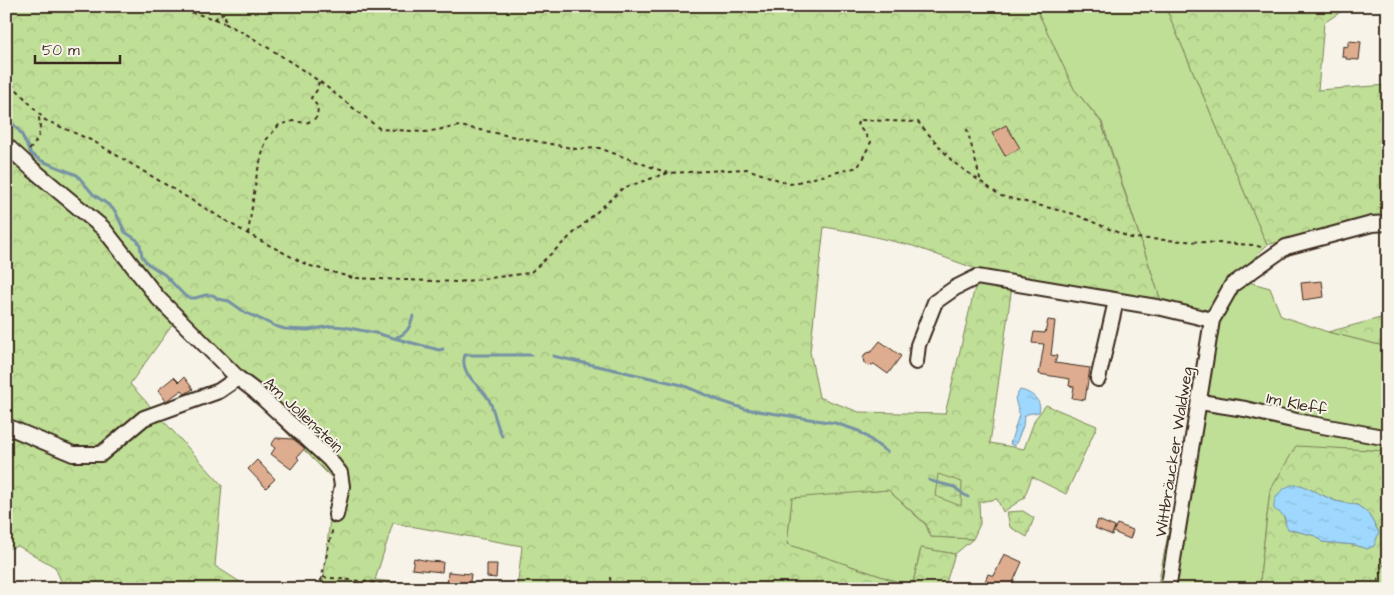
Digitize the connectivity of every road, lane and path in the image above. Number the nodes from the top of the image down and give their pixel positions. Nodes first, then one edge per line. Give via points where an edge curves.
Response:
1 (168, 6) edge
2 (215, 19) junction
3 (224, 24) junction
4 (6, 78) edge
5 (319, 81) junction
6 (38, 112) junction
7 (967, 129) dead end
8 (10, 148) edge
9 (668, 173) junction
10 (981, 182) junction
11 (1388, 222) edge
12 (248, 234) junction
13 (1278, 252) junction
14 (1116, 301) junction
15 (1212, 320) junction
16 (916, 362) dead end
17 (238, 378) junction
18 (1098, 379) dead end
19 (1200, 402) junction
20 (6, 426) edge
21 (1388, 438) edge
22 (336, 515) joint
23 (1388, 554) edge
24 (323, 577) junction
25 (610, 578) dead end
26 (6, 587) edge
27 (11, 589) edge
28 (319, 589) edge
29 (431, 589) edge
30 (611, 589) edge
31 (1167, 589) edge
32 (1375, 589) edge

1 - 2 path
2 - 3 path
2 - 3 path via 226,14
3 - 5 path via 254,38
4 - 6 path
5 - 9 path via 380,129 425,132 460,126 576,149 599,148
5 - 12 path via 311,98 318,107 317,117 306,123 293,121 280,125 266,140 257,173
6 - 8 path via 38,142 23,153
6 - 12 path via 45,120 94,141
7 - 10 path
8 - 17 street, Am Jollenstein via 103,228 158,298
9 - 10 path via 747,169 790,184 858,167 871,142 857,124 860,120 918,122 953,162
9 - 12 path via 623,188 530,273 458,282 353,278 307,265
10 - 13 path via 1001,196 1074,214 1131,238 1254,245
11 - 13 street, Wittbräucker Waldweg via 1286,247
13 - 15 street, Wittbräucker Waldweg via 1232,285
14 - 15 street
14 - 16 street via 977,277 935,302 918,345
14 - 18 street
15 - 19 street, Wittbräucker Waldweg
17 - 20 street, Am Jollenstein via 219,391 144,418 101,454 73,454
17 - 22 street, Am Jollenstein via 329,459 340,473 342,486
19 - 21 street, Im Kleff
19 - 31 street, Wittbräucker Waldweg
22 - 24 path
23 - 32 path
24 - 28 path
24 - 29 path
25 - 30 path
26 - 27 path

